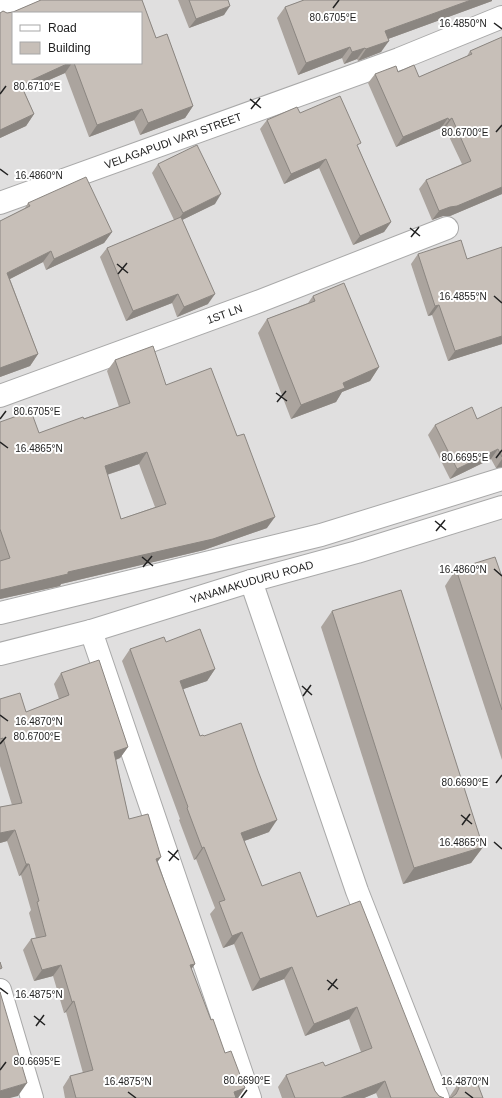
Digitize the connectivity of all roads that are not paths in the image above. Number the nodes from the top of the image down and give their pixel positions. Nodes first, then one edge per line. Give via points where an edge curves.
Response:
1 (28, 0) edge
2 (0, 12) edge
3 (502, 17) edge
4 (0, 203) edge
5 (447, 228) dead end
6 (0, 396) edge
7 (502, 479) edge
8 (502, 507) edge
9 (251, 582) junction
10 (0, 613) edge
11 (91, 632) junction
12 (0, 654) edge
13 (0, 990) edge
14 (32, 1098) edge
15 (250, 1098) edge
16 (438, 1098) edge

1 - 2 street
3 - 4 street, VELAGAPUDI VARI STREET via 399,59
5 - 6 street, 1ST LN via 260,301
7 - 10 street via 321,534
8 - 9 street, YANAMAKUDURU ROAD
9 - 11 street, YANAMAKUDURU ROAD
9 - 16 street via 357,892
11 - 12 street, YANAMAKUDURU ROAD
11 - 15 street
13 - 14 street

